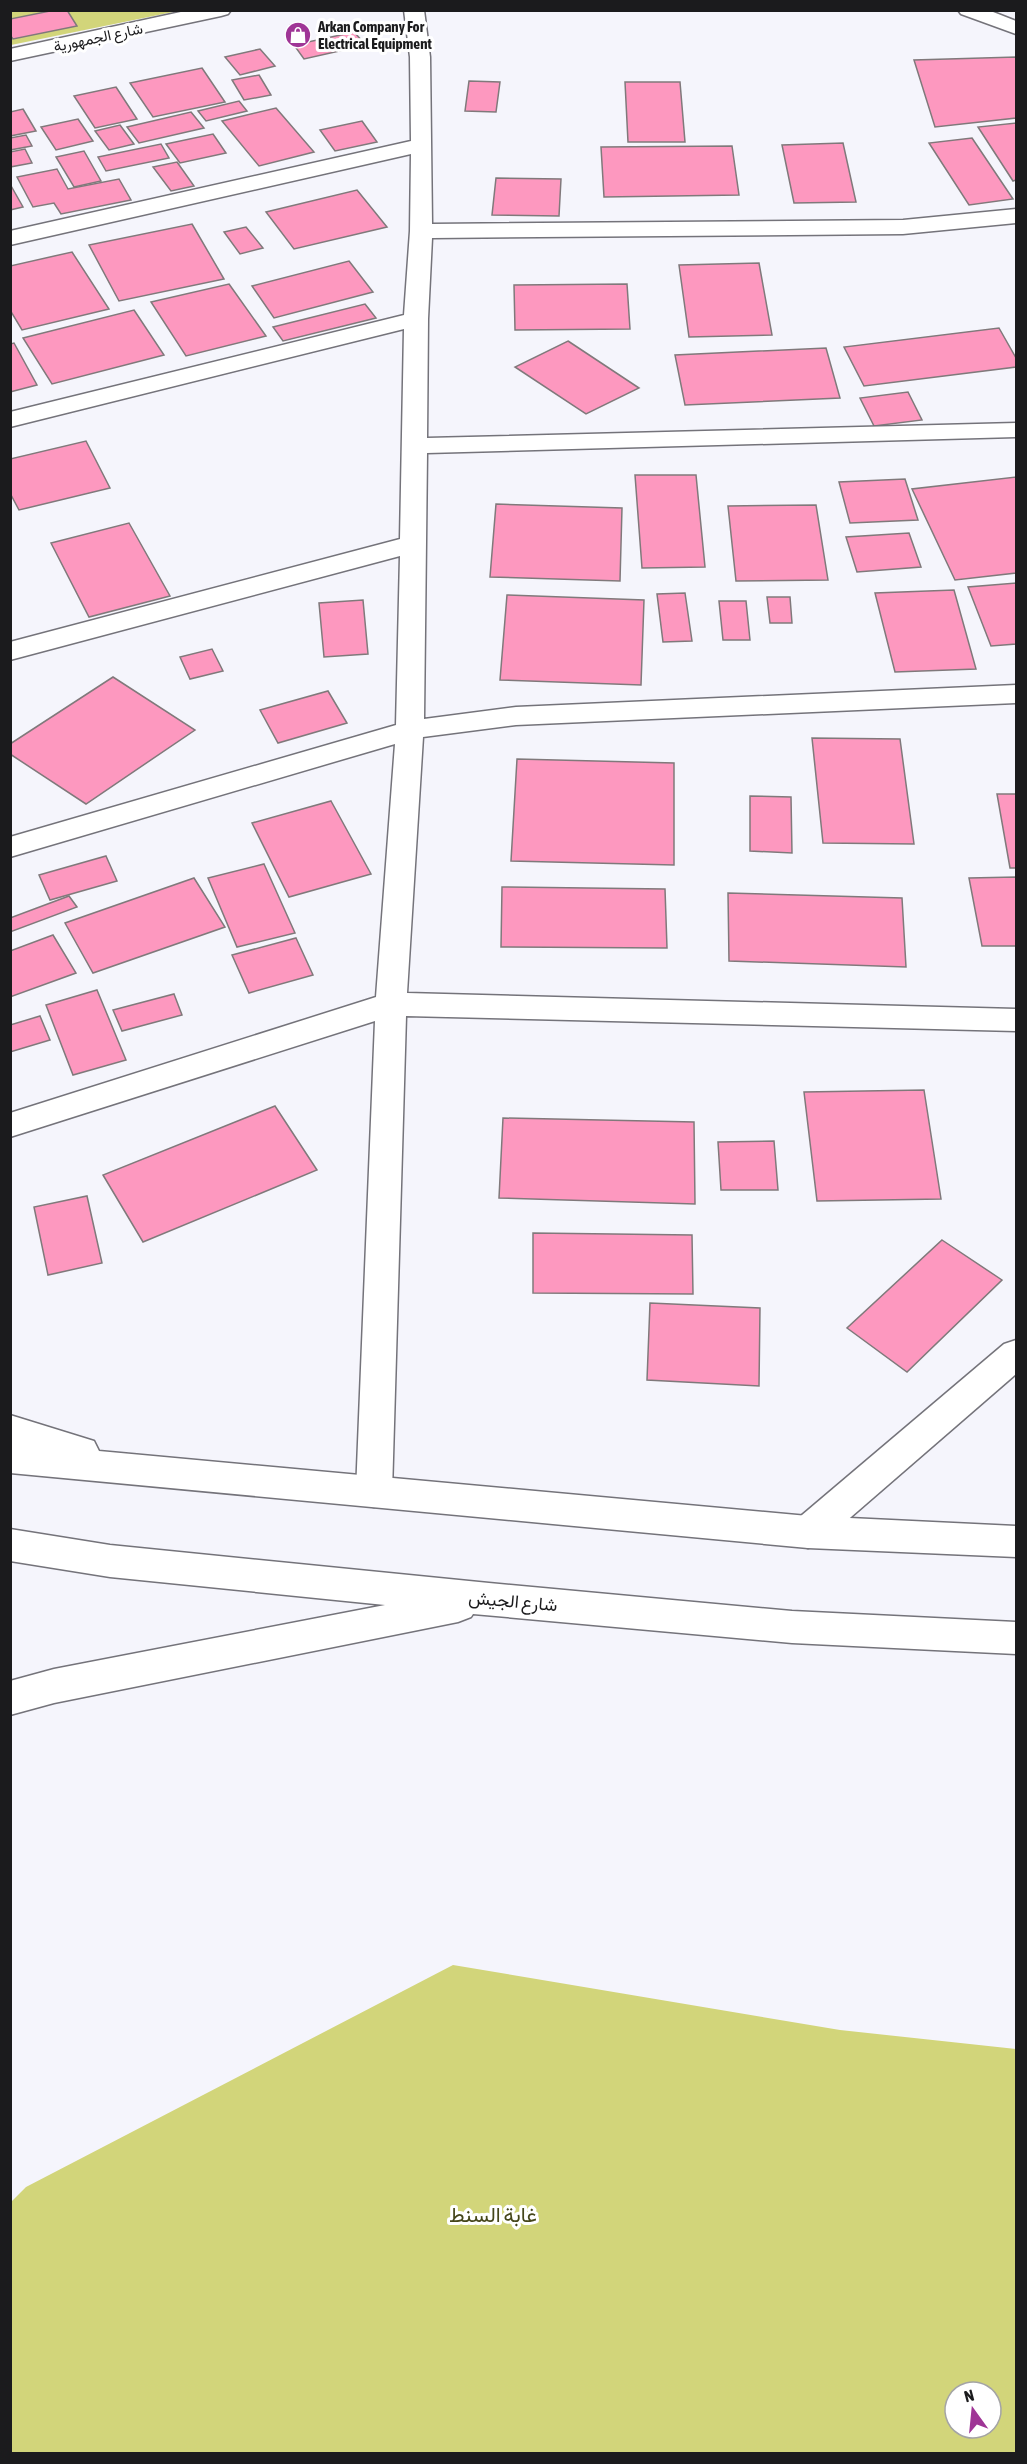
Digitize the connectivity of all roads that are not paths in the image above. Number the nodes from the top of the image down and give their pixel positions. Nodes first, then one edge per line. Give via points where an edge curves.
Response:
1 (221, 10) edge
2 (414, 10) edge
3 (968, 10) edge
4 (1017, 28) edge
5 (10, 55) edge
6 (422, 145) junction
7 (1017, 216) edge
8 (422, 231) junction
9 (10, 238) edge
10 (416, 319) junction
11 (10, 420) edge
12 (1017, 430) edge
13 (414, 446) junction
14 (413, 544) junction
15 (10, 651) edge
16 (1017, 694) edge
17 (410, 729) junction
18 (10, 848) edge
19 (391, 1004) junction
20 (1017, 1020) edge
21 (10, 1125) edge
22 (1017, 1354) edge
23 (10, 1429) edge
24 (10, 1458) edge
25 (144, 1470) junction
26 (374, 1492) junction
27 (808, 1532) junction
28 (1017, 1542) edge
29 (10, 1545) edge
30 (489, 1599) junction
31 (1017, 1638) edge
32 (10, 1698) edge

1 - 5 main road, شارع الجمهورية
2 - 6 main road via 420,57
3 - 4 main road
6 - 8 main road
6 - 9 main road
7 - 8 main road via 903,227
8 - 10 main road
10 - 11 main road
10 - 13 main road
12 - 13 main road
13 - 14 main road
14 - 15 main road
14 - 17 main road
16 - 17 main road via 516,716
17 - 18 main road
17 - 19 main road
19 - 20 main road
19 - 21 main road
19 - 26 main road
22 - 27 main road
23 - 25 main road
24 - 25 main road
25 - 26 main road
26 - 27 main road
27 - 28 main road
29 - 30 main road, شارع الجيش via 110,1561
30 - 31 main road, شارع الجيش via 792,1627
30 - 32 main road

